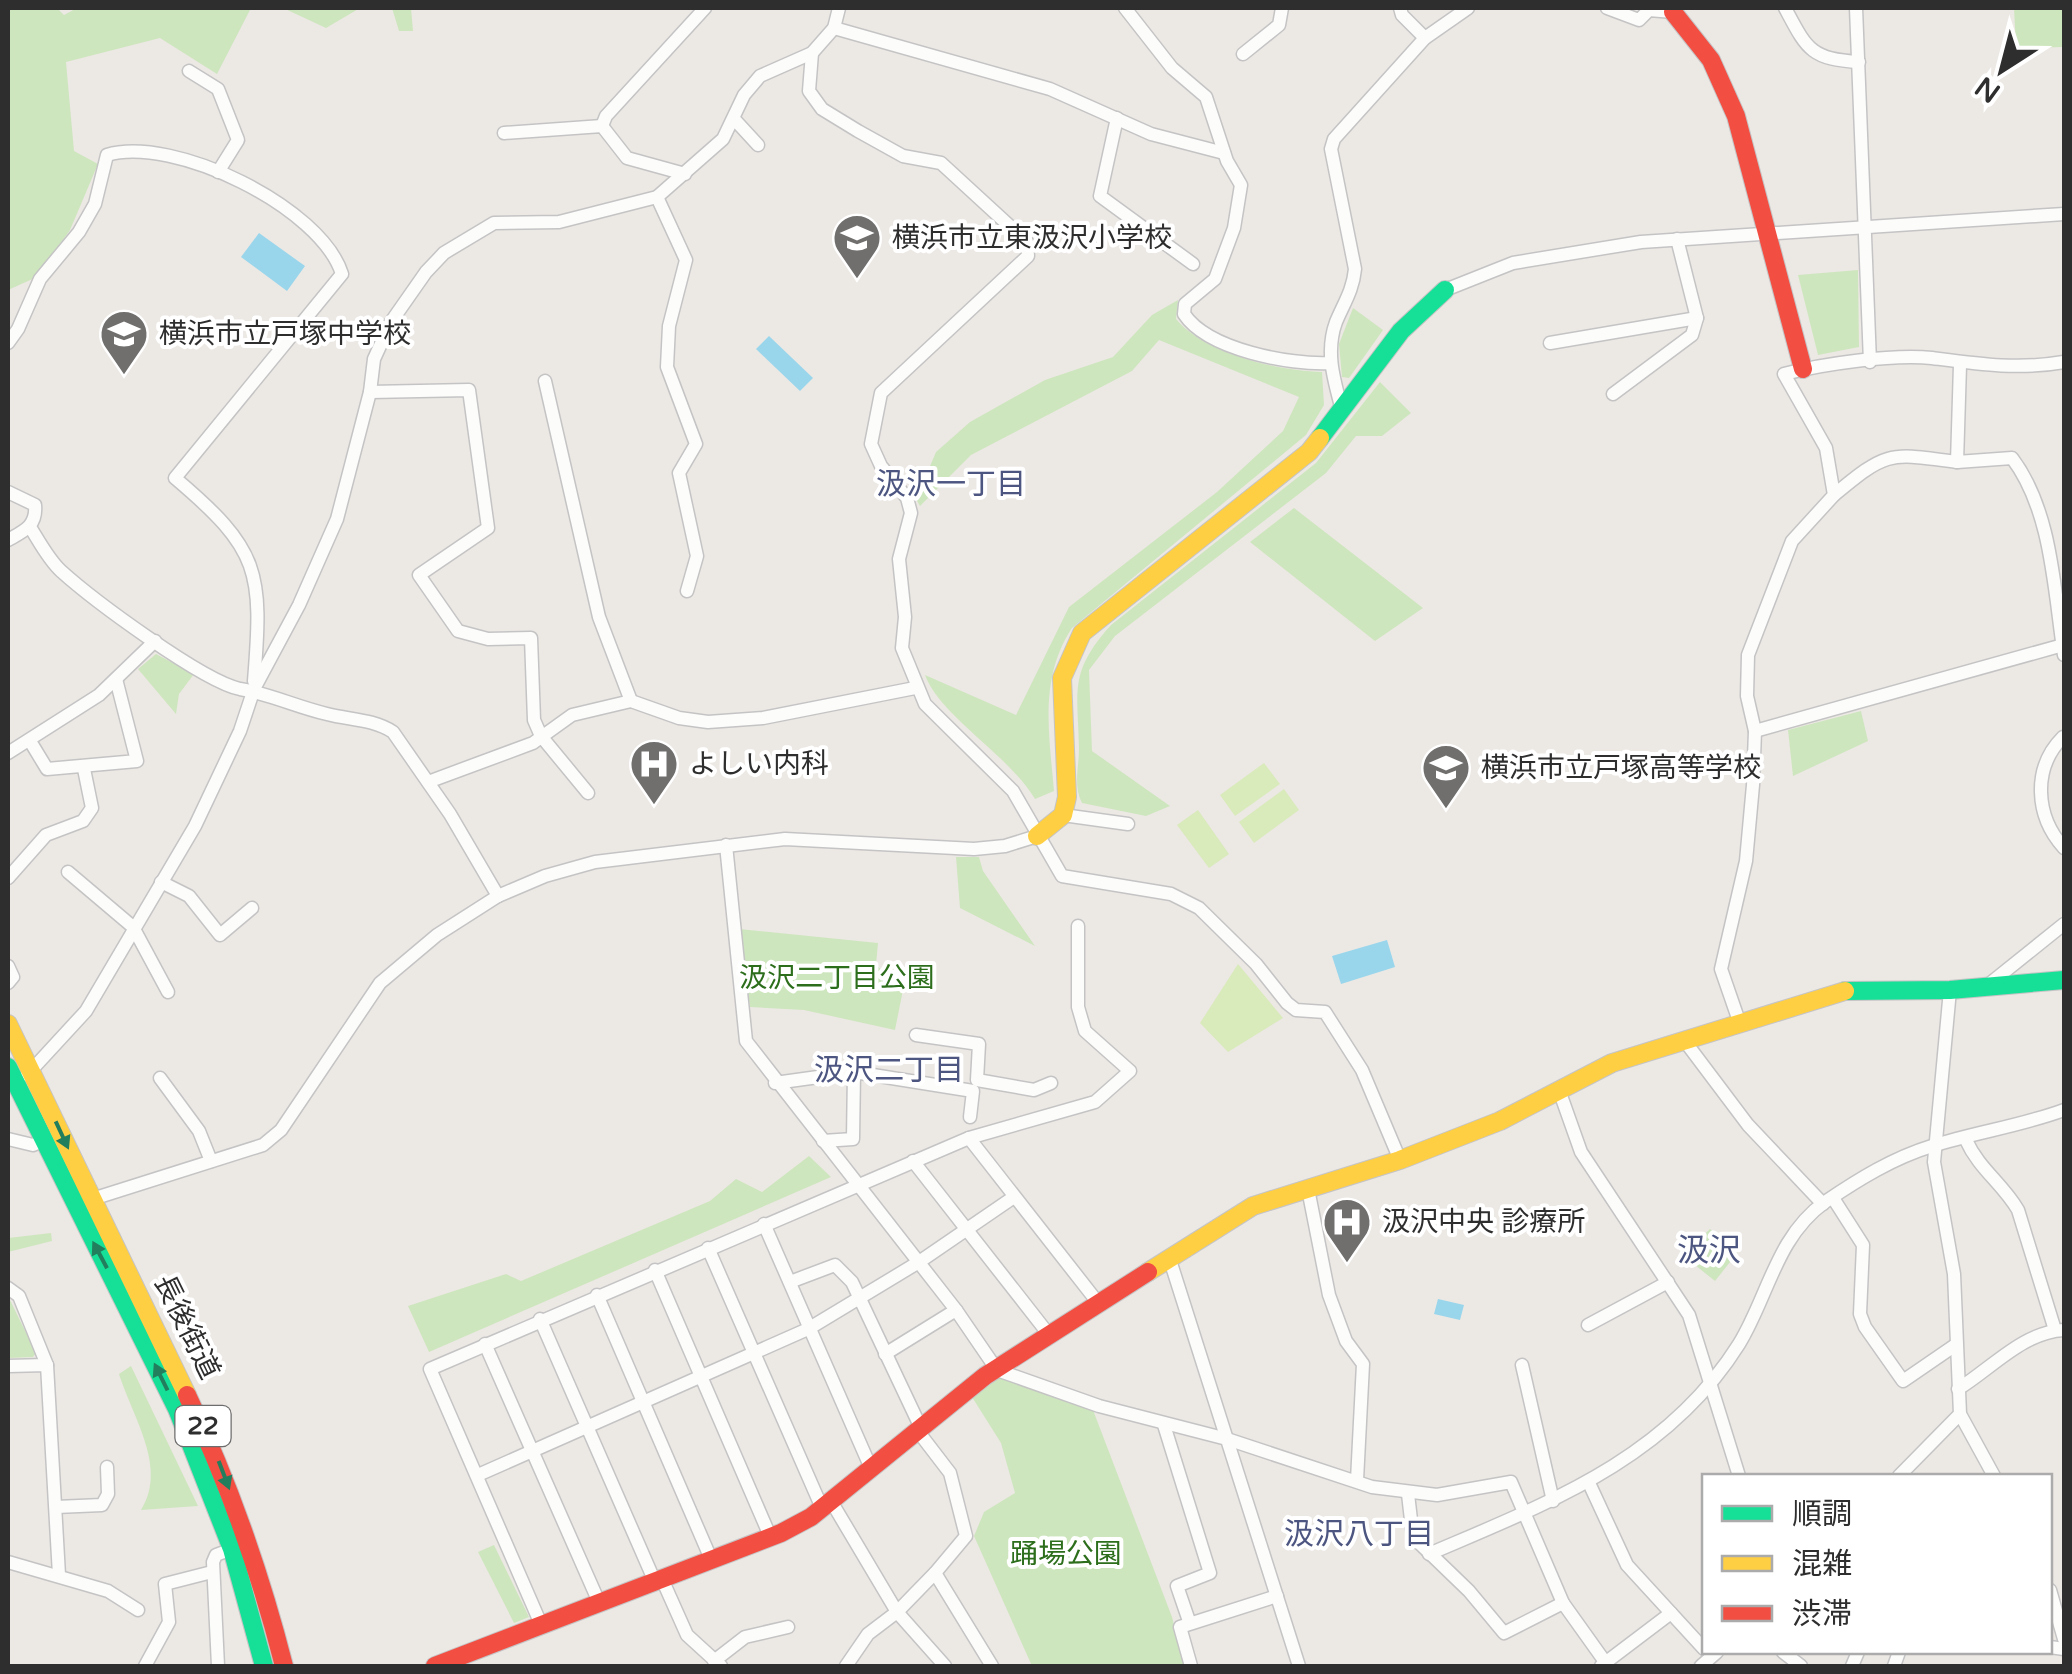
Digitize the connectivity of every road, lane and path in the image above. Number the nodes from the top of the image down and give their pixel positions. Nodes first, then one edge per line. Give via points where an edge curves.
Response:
1 (705, 8) edge
2 (839, 8) edge
3 (1125, 8) edge
4 (1282, 8) edge
5 (1400, 8) edge
6 (1468, 8) edge
7 (1606, 8) edge
8 (1785, 8) edge
9 (1856, 8) edge
10 (1673, 12) joint
11 (834, 28) junction
12 (1425, 38) junction
13 (812, 53) junction
14 (1243, 54) dead end
15 (1859, 62) junction
16 (190, 71) dead end
17 (1117, 118) junction
18 (734, 120) junction
19 (602, 126) junction
20 (504, 133) dead end
21 (758, 145) dead end
22 (1224, 153) junction
23 (218, 172) junction
24 (685, 174) junction
25 (657, 197) junction
26 (2064, 214) edge
27 (1865, 226) junction
28 (1768, 235) junction
29 (1677, 239) junction
30 (1193, 264) dead end
31 (1445, 290) joint
32 (1697, 318) junction
33 (8, 342) edge
34 (1550, 343) dead end
35 (1870, 362) junction
36 (2064, 362) edge
37 (1330, 363) junction
38 (1960, 365) junction
39 (1803, 369) junction
40 (545, 382) dead end
41 (370, 392) junction
42 (1614, 394) dead end
43 (1342, 410) junction
44 (1957, 462) junction
45 (8, 492) edge
46 (1834, 494) junction
47 (30, 527) junction
48 (8, 540) edge
49 (2058, 578) edge
50 (687, 591) dead end
51 (155, 642) junction
52 (2064, 650) edge
53 (116, 679) junction
54 (915, 688) junction
55 (254, 689) junction
56 (631, 701) junction
57 (1756, 731) junction
58 (541, 736) junction
59 (2064, 736) edge
60 (30, 741) junction
61 (8, 753) edge
62 (84, 769) junction
63 (428, 782) junction
64 (588, 793) dead end
65 (1063, 815) junction
66 (1128, 824) dead end
67 (1037, 836) junction
68 (726, 845) junction
69 (2064, 848) edge
70 (68, 872) dead end
71 (8, 878) edge
72 (160, 882) junction
73 (498, 896) junction
74 (252, 908) dead end
75 (2064, 924) edge
76 (1078, 926) dead end
77 (133, 927) junction
78 (8, 966) edge
79 (2064, 980) edge
80 (8, 983) edge
81 (1986, 987) junction
82 (1950, 990) junction
83 (168, 992) dead end
84 (8, 1024) edge
85 (1740, 1024) junction
86 (916, 1035) dead end
87 (1684, 1040) junction
88 (32, 1072) junction
89 (854, 1072) junction
90 (11, 1075) edge
91 (160, 1078) dead end
92 (775, 1083) junction
93 (1051, 1084) dead end
94 (975, 1086) junction
95 (1560, 1090) junction
96 (2064, 1110) edge
97 (970, 1117) dead end
98 (969, 1138) junction
99 (8, 1139) edge
100 (1966, 1140) junction
101 (43, 1141) junction
102 (822, 1141) junction
103 (1934, 1145) junction
104 (1400, 1160) junction
105 (212, 1161) junction
106 (913, 1161) junction
107 (858, 1184) junction
108 (1308, 1188) junction
109 (1014, 1197) junction
110 (1828, 1201) junction
111 (83, 1202) junction
112 (764, 1224) junction
113 (967, 1231) junction
114 (708, 1248) junction
115 (1168, 1257) junction
116 (919, 1262) junction
117 (654, 1270) junction
118 (790, 1282) junction
119 (1668, 1282) junction
120 (8, 1288) edge
121 (597, 1294) junction
122 (859, 1298) junction
123 (1099, 1304) junction
124 (956, 1310) junction
125 (540, 1319) junction
126 (1588, 1325) dead end
127 (808, 1329) junction
128 (2060, 1330) edge
129 (1050, 1336) junction
130 (485, 1344) junction
131 (1954, 1346) junction
132 (754, 1352) junction
133 (884, 1354) junction
134 (48, 1365) junction
135 (8, 1366) edge
136 (1522, 1366) dead end
137 (997, 1370) junction
138 (699, 1377) junction
139 (1713, 1381) junction
140 (1958, 1389) junction
141 (643, 1402) junction
142 (1960, 1414) junction
143 (1164, 1425) junction
144 (586, 1426) junction
145 (919, 1428) junction
146 (1228, 1439) junction
147 (532, 1450) junction
148 (870, 1466) junction
149 (107, 1467) dead end
150 (1738, 1474) edge
151 (1901, 1474) edge
152 (1993, 1474) edge
153 (478, 1475) junction
154 (1358, 1480) junction
155 (1589, 1483) junction
156 (1408, 1494) junction
157 (1553, 1501) junction
158 (827, 1504) junction
159 (56, 1506) junction
160 (1524, 1516) junction
161 (770, 1536) junction
162 (232, 1549) junction
163 (1430, 1554) junction
164 (710, 1559) junction
165 (8, 1562) edge
166 (212, 1572) junction
167 (935, 1573) junction
168 (60, 1575) junction
169 (658, 1580) junction
170 (1277, 1596) junction
171 (2052, 1597) edge
172 (598, 1600) junction
173 (1563, 1603) junction
174 (138, 1610) dead end
175 (897, 1612) junction
176 (1672, 1614) junction
177 (1189, 1621) junction
178 (540, 1622) junction
179 (788, 1627) dead end
180 (2064, 1639) edge
181 (1702, 1648) edge
182 (718, 1664) edge
183 (145, 1666) edge
184 (218, 1666) edge
185 (264, 1666) edge
186 (284, 1666) edge
187 (435, 1666) edge
188 (846, 1666) edge
189 (945, 1666) edge
190 (992, 1666) edge
191 (1191, 1666) edge
192 (1299, 1666) edge
193 (1605, 1666) edge

1 - 19 street
2 - 11 street
3 - 22 street via 1172,68 1206,97
4 - 14 street via 1279,25
5 - 12 street
6 - 12 street
7 - 10 street via 1638,20 1649,10
8 - 15 street via 1808,49 1824,60
9 - 15 street
10 - 28 street via 1695,31 1726,89
11 - 13 street
11 - 17 street via 1050,89
12 - 37 street via 1331,149 1355,269
13 - 18 street via 760,76
13 - 54 street via 810,91 822,108 903,156 941,164 1027,242 1028,256 881,393 871,444 911,513 900,560 902,648
15 - 27 street
16 - 23 street via 218,90 238,140
17 - 22 street
17 - 30 street via 1100,196
18 - 21 street
18 - 24 street
19 - 20 street
19 - 24 street via 627,158
22 - 37 street via 1241,185 1234,228 1214,280 1185,304 1184,314 1206,332 1274,360
23 - 33 street via 196,159 151,150 107,155 94,204 40,280
23 - 55 street via 288,211 337,257 342,274 175,478 232,529 249,556 257,608
24 - 25 street
25 - 41 street via 559,222 494,223 464,239 426,272 392,322 374,359
25 - 50 street via 686,260 666,367 696,444 679,474 697,556
26 - 27 street
27 - 28 street
27 - 35 street
28 - 29 street
28 - 39 street
29 - 31 street via 1513,263
29 - 32 street
31 - 43 street via 1401,332
32 - 34 street
32 - 42 street via 1692,335
35 - 38 street via 1930,358
35 - 39 street
36 - 38 street
37 - 43 street
38 - 44 street
39 - 46 street via 1784,374 1826,448
40 - 56 street via 592,592
41 - 55 street via 338,519
41 - 58 street via 469,390 488,528 419,575 458,632 531,638 534,720
43 - 65 street via 1280,478 1082,633 1062,678 1068,797
44 - 46 street via 1894,454
44 - 49 street via 2012,458 2028,480
45 - 47 street via 35,505
46 - 57 street via 1792,541 1748,656
47 - 48 street
47 - 51 street via 58,568
49 - 52 street
51 - 53 street
51 - 55 street via 238,688
52 - 57 street
53 - 60 street
53 - 62 street via 138,761
54 - 56 street via 708,722
54 - 67 street via 1013,791
55 - 63 street via 379,724 393,732
55 - 72 street via 195,826
56 - 58 street via 572,714
57 - 85 street via 1746,861 1721,969
58 - 63 street
58 - 64 street
59 - 69 street via 2039,784 2048,822
60 - 61 street
60 - 62 street via 47,769
62 - 71 street via 92,808 83,821 46,835
63 - 73 street
65 - 66 street
65 - 67 street
67 - 68 street via 974,849 785,840
67 - 104 street via 1062,876 1172,894 1199,908 1287,1003 1325,1012 1362,1070
68 - 73 street via 595,862
68 - 92 street via 746,1041
70 - 77 street
72 - 74 street via 189,896 220,934
72 - 77 street
73 - 105 street via 380,982 281,1130 263,1145
75 - 81 street
76 - 98 street via 1078,1008 1085,1031 1130,1071 1128,1077 1094,1102
77 - 83 street
77 - 88 street via 86,1011
78 - 80 street
79 - 81 street
81 - 82 street
82 - 85 street via 1855,988
82 - 103 street
84 - 88 street, 長後街道 / 22
85 - 87 street
86 - 94 street via 979,1044
87 - 95 street via 1612,1063
87 - 110 street via 1748,1125
88 - 90 street
88 -> 111 street, 長後街道 / 22
89 - 92 street
89 - 94 street
89 - 102 street via 853,1139
90 - 101 street, 長後街道 / 22
91 - 105 street
92 - 102 street
93 - 94 street via 1034,1090
94 - 97 street
95 - 104 street
95 - 119 street via 1582,1152
96 - 100 street
98 - 106 street
98 - 109 street
99 - 101 street
100 - 103 street
100 - 128 street via 1977,1164 2018,1210
101 - 111 street, 長後街道 / 22
102 - 107 street
103 - 110 street via 1866,1174
103 - 131 street via 1954,1274
104 - 108 street
105 - 111 street
106 - 107 street
106 - 113 street
107 - 112 street
107 - 116 street
108 - 115 street via 1254,1206
108 - 154 street via 1329,1295 1346,1341 1363,1364
109 - 113 street
109 - 123 street
110 - 131 street via 1862,1245 1864,1327 1903,1381
110 - 139 street via 1775,1262 1741,1341
162 -> 111 street, 長後街道 / 22
111 -> 186 street, 長後街道 / 22 via 224,1473
112 - 114 street
112 - 118 street
113 - 116 street
113 - 129 street
114 - 117 street
114 - 132 street
115 - 123 street
115 - 146 street
116 - 122 street
116 - 124 street
117 - 121 street
117 - 138 street
118 - 122 street via 835,1265
118 - 127 street
119 - 126 street
119 - 139 street via 1689,1314
120 - 134 street via 19,1296
121 - 125 street
121 - 141 street
122 - 127 street
122 - 133 street
123 - 129 street
124 - 133 street
124 - 137 street
125 - 130 street
125 - 144 street
127 - 132 street
127 - 148 street
128 - 140 street via 2028,1337
129 - 137 street
130 - 147 street
130 - 153 street via 430,1369
131 - 140 street
132 - 138 street
132 - 158 street
133 - 145 street
134 - 135 street
134 - 159 street
136 - 157 street
137 - 143 street
137 - 145 street
138 - 141 street
138 - 161 street
139 - 150 street
139 - 155 street via 1656,1439
140 - 142 street
141 - 144 street
141 - 164 street
142 - 151 street
142 - 152 street
143 - 146 street
143 - 177 street via 1210,1573 1177,1586
144 - 147 street
144 - 169 street
145 - 148 street
145 - 167 street via 950,1473 966,1536
146 - 154 street
146 - 170 street
147 - 153 street
147 - 172 street
148 - 158 street
149 - 159 street via 102,1505
153 - 178 street
154 - 156 street
155 - 157 street
155 - 176 street via 1627,1564
156 - 160 street via 1511,1482
156 - 163 street via 1409,1527
157 - 160 street
158 - 161 street
158 - 175 street
159 - 168 street
160 - 163 street
160 - 173 street
161 - 164 street
162 - 166 street via 216,1555
162 - 185 street, 長後街道 / 22
163 - 173 street via 1504,1633
164 - 169 street
165 - 168 street
166 - 183 street via 165,1584 169,1622
166 - 184 street
167 - 175 street
167 - 190 street
168 - 174 street via 108,1591
169 - 172 street
169 - 182 street via 687,1635
170 - 177 street
170 - 192 street
171 - 180 street
172 - 178 street
173 - 193 street
175 - 188 street via 868,1634
175 - 189 street
176 - 181 street
176 - 193 street
177 - 191 street via 1180,1627
178 - 187 street
179 - 182 street via 745,1637

